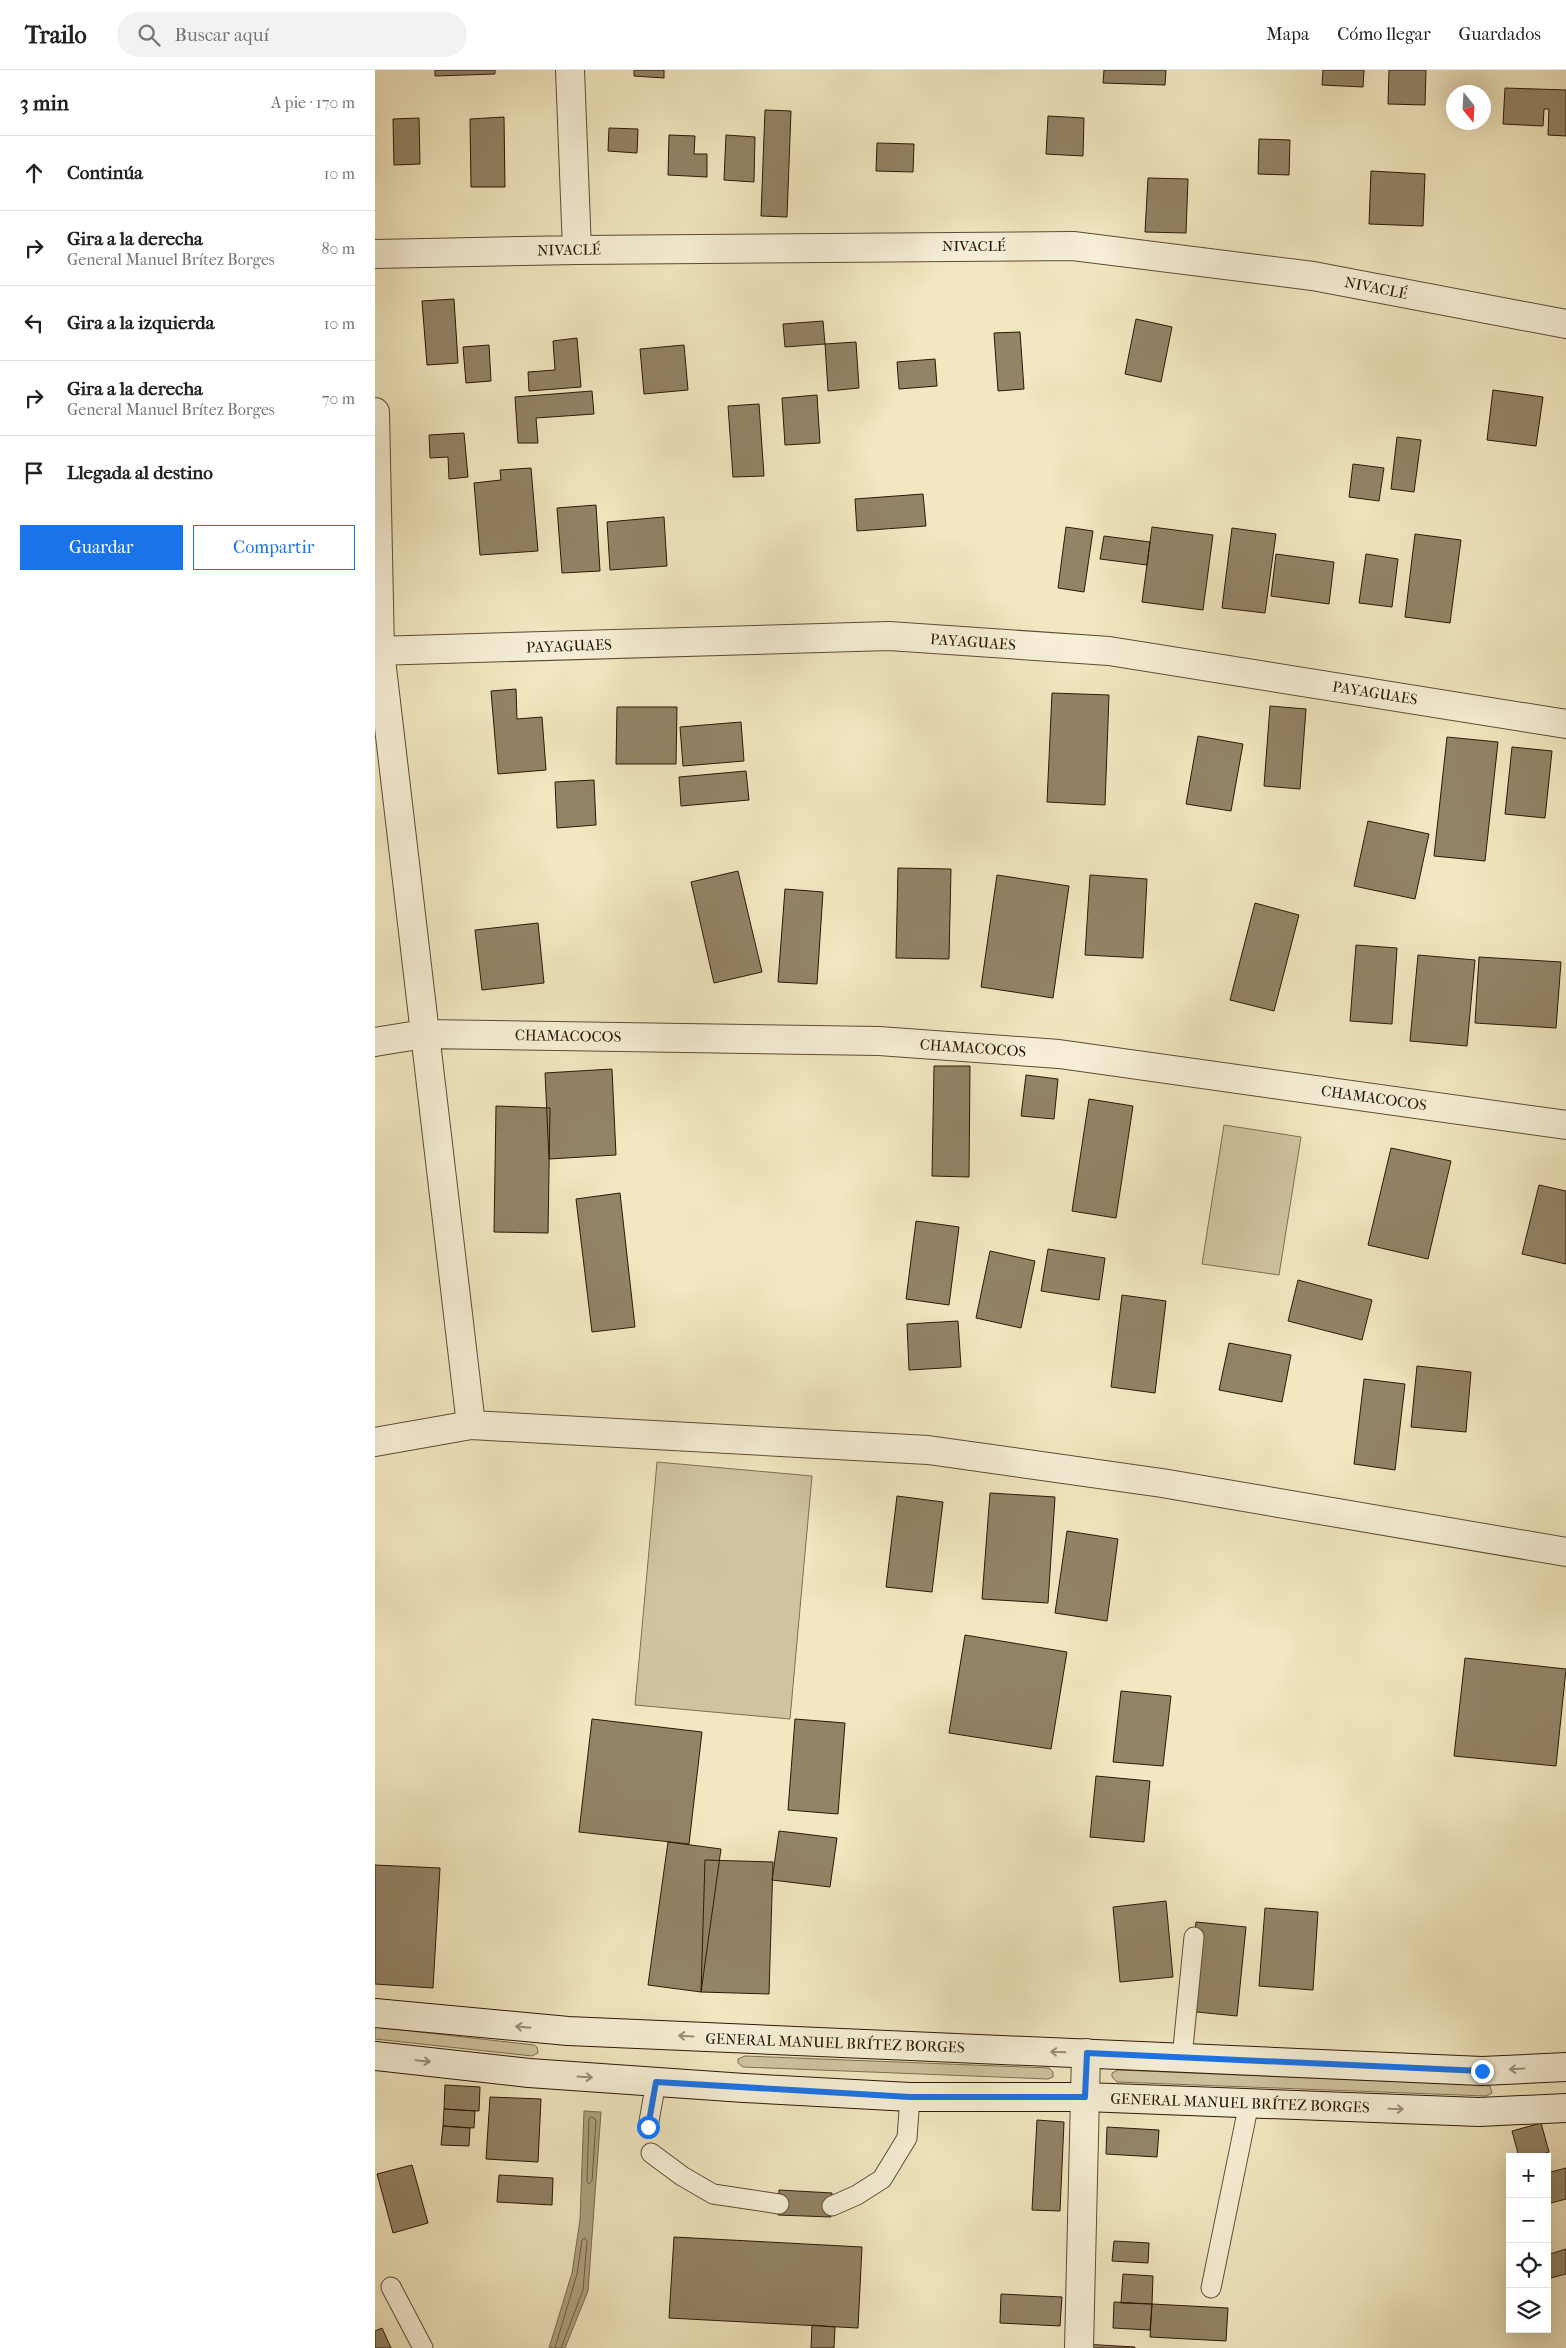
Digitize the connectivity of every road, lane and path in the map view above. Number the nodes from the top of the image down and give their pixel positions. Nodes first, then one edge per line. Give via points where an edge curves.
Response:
1 (570, 70) edge
2 (577, 250) junction
3 (375, 254) edge
4 (1566, 324) edge
5 (375, 412) edge
6 (378, 651) edge
7 (1566, 724) edge
8 (425, 1034) junction
9 (375, 1042) edge
10 (1566, 1125) edge
11 (471, 1425) junction
12 (375, 1442) edge
13 (1566, 1552) edge
14 (1194, 1937) dead end
15 (375, 2012) edge
16 (1087, 2053) junction
17 (375, 2056) edge
18 (1181, 2058) junction
19 (1566, 2067) edge
20 (656, 2082) junction
21 (910, 2097) junction
22 (1085, 2097) junction
23 (1249, 2103) junction
24 (1566, 2108) edge
25 (648, 2127) dead end
26 (651, 2153) dead end
27 (779, 2204) dead end
28 (832, 2206) dead end
29 (391, 2287) dead end
30 (1211, 2288) dead end
31 (423, 2348) edge
32 (1079, 2348) edge

1 - 2 street
2 - 3 street, NIVACLÉ
2 - 4 street, NIVACLÉ via 1073,246 1313,276
5 - 6 street
6 - 7 street, PAYAGUAES via 889,636 1109,651
6 - 8 street
8 - 9 street, CHAMACOCOS
8 - 10 street, CHAMACOCOS via 879,1041 1059,1054
8 - 11 street
11 - 12 street
11 - 13 street via 928,1450 1162,1483
14 - 18 lane
16 -> 15 street, GENERAL MANUEL BRÍTEZ BORGES via 568,2031
16 - 18 street, GENERAL MANUEL BRÍTEZ BORGES
16 - 22 street
17 -> 20 street, GENERAL MANUEL BRÍTEZ BORGES via 529,2073
19 -> 18 street, GENERAL MANUEL BRÍTEZ BORGES via 1482,2071
20 - 21 street, GENERAL MANUEL BRÍTEZ BORGES
20 - 25 lane
21 - 22 street, GENERAL MANUEL BRÍTEZ BORGES
21 - 28 lane via 907,2138 882,2179
22 - 23 street, GENERAL MANUEL BRÍTEZ BORGES
22 - 32 street
23 -> 24 street, GENERAL MANUEL BRÍTEZ BORGES via 1479,2112
23 - 30 lane
26 - 27 lane via 713,2194
29 - 31 lane

